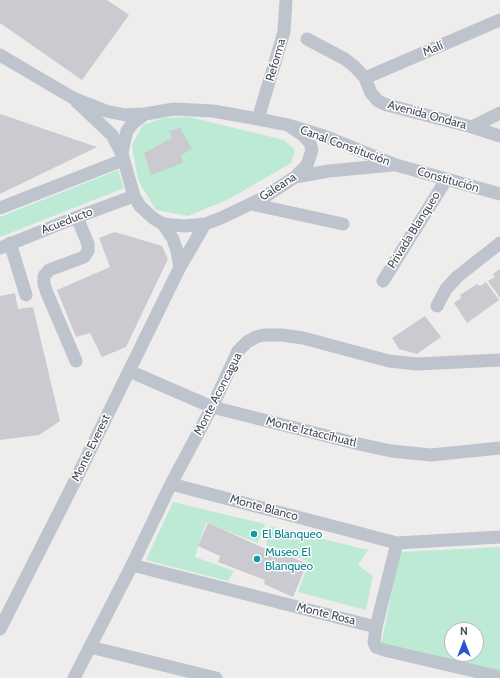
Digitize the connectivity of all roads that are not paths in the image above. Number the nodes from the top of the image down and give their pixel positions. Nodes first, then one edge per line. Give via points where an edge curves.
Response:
1 (286, 0) edge
2 (500, 20) edge
3 (307, 39) dead end
4 (0, 55) edge
5 (365, 78) junction
6 (73, 98) junction
7 (500, 113) edge
8 (145, 114) junction
9 (258, 118) junction
10 (288, 125) junction
11 (472, 127) junction
12 (500, 136) edge
13 (123, 157) junction
14 (396, 165) junction
15 (295, 177) junction
16 (446, 180) junction
17 (500, 194) edge
18 (134, 196) junction
19 (251, 204) junction
20 (0, 208) edge
21 (76, 217) junction
22 (163, 224) junction
23 (205, 224) junction
24 (342, 224) dead end
25 (500, 243) edge
26 (5, 246) edge
27 (180, 267) junction
28 (383, 281) dead end
29 (26, 295) dead end
30 (437, 306) dead end
31 (76, 360) dead end
32 (500, 360) edge
33 (129, 371) junction
34 (212, 407) junction
35 (500, 448) edge
36 (171, 484) junction
37 (500, 537) edge
38 (397, 543) junction
39 (132, 564) junction
40 (376, 627) junction
41 (0, 629) edge
42 (90, 647) junction
43 (500, 677) edge
44 (74, 678) edge
45 (216, 678) edge

1 - 9 street, Reforma via 284,32
2 - 5 street, Malí
3 - 5 street, Avenida Ondara via 345,59
4 - 6 street
5 - 11 street, Avenida Ondara via 372,93 387,105
6 - 8 street, Galeana via 106,111 125,115
6 - 13 street via 112,135
7 - 11 street
8 - 9 street, Galeana via 174,109
8 - 13 street via 127,131
9 - 10 street, Galeana
10 - 14 street, Canal Constitución via 324,136
10 - 15 street, Galeana via 303,135 312,150 307,165
11 - 12 street, Avenida Ondara
13 - 18 street
13 - 20 street
14 - 15 street, Canal Constitución via 336,170
14 - 16 street, Constitución
15 - 19 street, Galeana
16 - 17 street, Constitución
16 - 28 street, Privada Blanqueo
18 - 21 street, Acueducto
18 - 22 street via 140,206
19 - 23 street, Galeana
19 - 24 street
21 - 26 street, Acueducto
21 - 31 street via 88,244 88,251 84,257 49,270 44,276 47,293
22 - 23 street, Galeana
22 - 27 street via 173,239
23 - 27 street, Monte Everest
25 - 30 street via 457,277 446,289
26 - 29 street
27 - 33 street, Monte Everest
32 - 34 street, Monte Aconcagua via 417,364 389,361 303,338 264,335 246,342 238,351
33 - 34 street, Monte Iztaccíhuatl
33 - 41 street, Monte Everest
34 - 35 street, Monte Iztaccíhuatl via 390,451 431,455
34 - 36 street, Monte Aconcagua
36 - 38 street, Monte Blanco
36 - 39 street, Monte Aconcagua
37 - 38 street, Monte Blanco
38 - 40 street
39 - 40 street, Monte Rosa
39 - 42 street, Monte Aconcagua
40 - 43 street via 374,642 380,649
42 - 44 street, Monte Aconcagua
42 - 45 street

